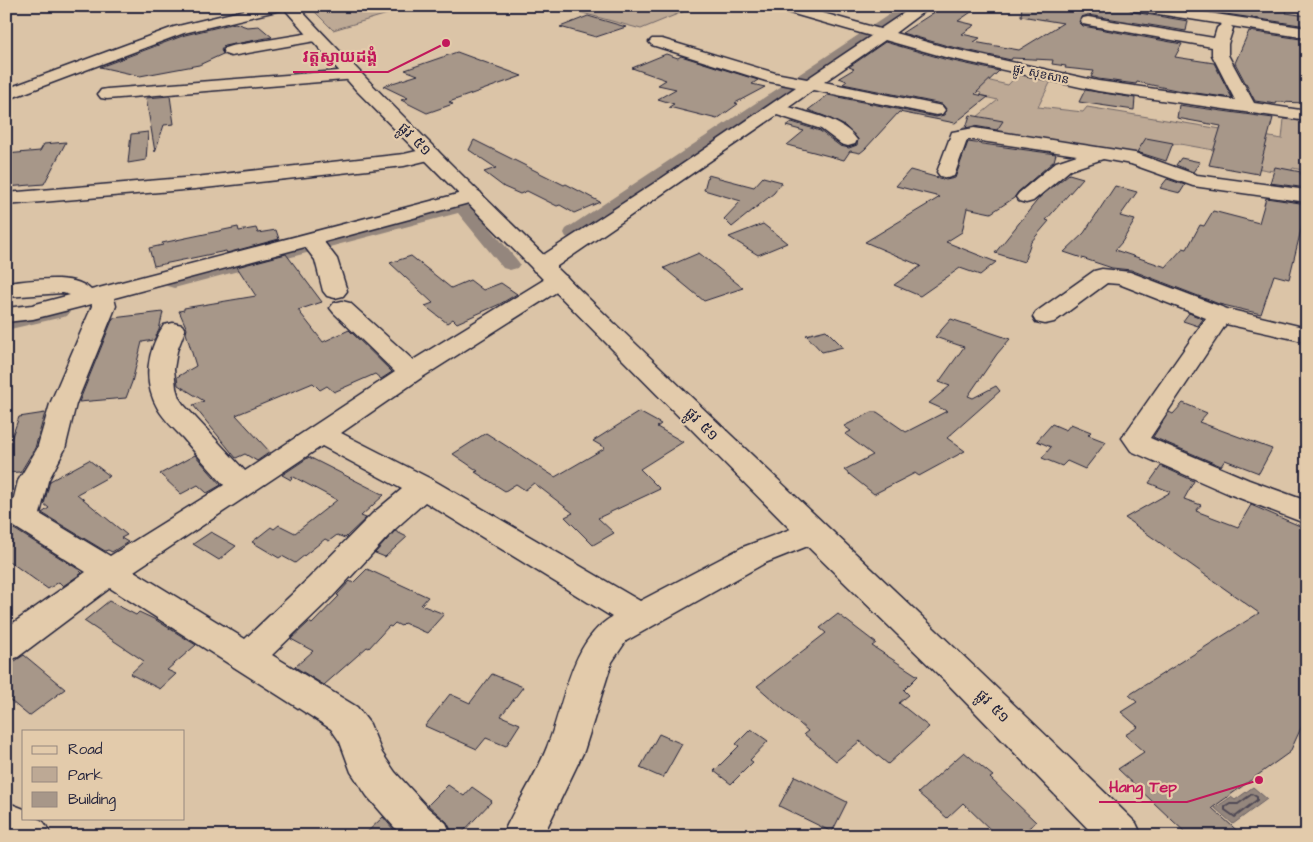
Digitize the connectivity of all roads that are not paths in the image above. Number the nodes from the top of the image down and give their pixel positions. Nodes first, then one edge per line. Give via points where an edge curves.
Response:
1 (280, 6) edge
2 (289, 6) edge
3 (781, 6) edge
4 (924, 6) edge
5 (1133, 6) edge
6 (1250, 9) dead end
7 (1088, 21) dead end
8 (1228, 21) junction
9 (1307, 32) edge
10 (875, 33) junction
11 (316, 36) junction
12 (657, 42) dead end
13 (1220, 44) junction
14 (231, 51) dead end
15 (351, 75) junction
16 (801, 84) junction
17 (107, 94) dead end
18 (6, 95) edge
19 (776, 108) junction
20 (1248, 109) junction
21 (936, 110) dead end
22 (1307, 116) edge
23 (848, 140) dead end
24 (1102, 153) junction
25 (430, 154) junction
26 (947, 172) dead end
27 (473, 196) junction
28 (1307, 196) edge
29 (1026, 197) dead end
30 (6, 198) edge
31 (314, 242) junction
32 (550, 274) junction
33 (6, 290) edge
34 (98, 299) junction
35 (6, 315) edge
36 (1220, 315) junction
37 (1045, 318) dead end
38 (173, 330) dead end
39 (1307, 335) edge
40 (412, 372) junction
41 (320, 433) junction
42 (242, 487) junction
43 (423, 487) junction
44 (1307, 513) edge
45 (15, 520) edge
46 (812, 532) junction
47 (109, 572) junction
48 (639, 617) junction
49 (6, 647) edge
50 (248, 656) junction
51 (6, 820) edge
52 (32, 836) edge
53 (432, 836) edge
54 (522, 836) edge
55 (1122, 836) edge

1 - 18 street via 179,30
2 - 11 street, ផ្លូវ ៥១
3 - 10 street, ផ្លូវ សុខសាន
4 - 10 street
5 - 8 street
6 - 8 street
7 - 13 street
8 - 9 street
8 - 13 street
10 - 16 street
10 - 20 street, ផ្លូវ សុខសាន via 1098,86
11 - 14 street
11 - 15 street, ផ្លូវ ៥១
12 - 16 street
13 - 20 street via 1220,55
15 - 17 street
15 - 25 street, ផ្លូវ ៥១
16 - 19 street
16 - 21 street
19 - 23 street via 827,125
19 - 32 street
20 - 22 street, ផ្លូវ សុខសាន
24 - 26 street via 968,133 959,136
24 - 28 street via 1193,180
24 - 29 street via 1063,166
25 - 27 street, ផ្លូវ ៥១
25 - 30 street via 404,160 205,182
27 - 31 street
27 - 32 street, ផ្លូវ ៥១
31 - 34 street
31 - 40 street via 329,266 338,299 394,358
32 - 40 street
32 - 46 street, ផ្លូវ ៥១
33 - 34 street via 63,286
34 - 35 street
34 - 45 street via 51,449
36 - 37 street via 1111,275 1102,276
36 - 39 street
36 - 44 street via 1137,441 1239,487
38 - 42 street via 162,356 163,394 171,408
40 - 41 street
41 - 42 street
41 - 43 street
42 - 47 street
43 - 48 street
43 - 50 street via 383,522
45 - 47 street
46 - 48 street via 754,555
46 - 55 street, ផ្លូវ ៥១ via 959,672
47 - 49 street
47 - 50 street
48 - 54 street via 614,632 596,657 566,751
50 - 53 street via 344,718 380,784
51 - 52 street

